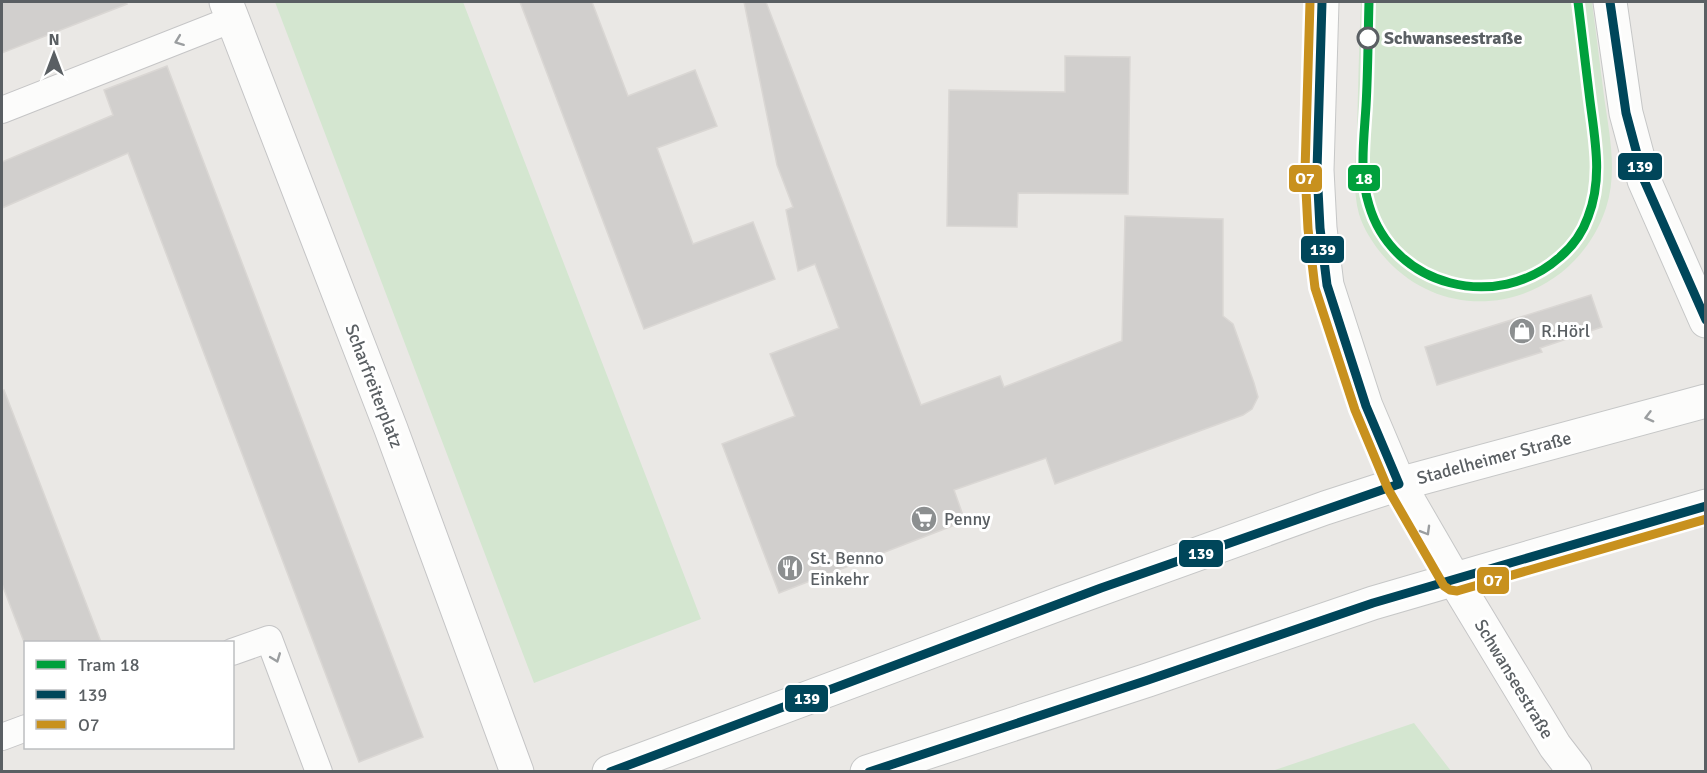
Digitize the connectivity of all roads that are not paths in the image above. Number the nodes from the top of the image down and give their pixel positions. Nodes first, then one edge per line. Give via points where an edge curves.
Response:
1 (1322, 2) edge
2 (1610, 2) edge
3 (230, 10) edge
4 (2, 110) edge
5 (1706, 321) edge
6 (1706, 401) edge
7 (1399, 484) junction
8 (1706, 506) edge
9 (1454, 579) junction
10 (234, 651) edge
11 (24, 729) edge
12 (2, 737) edge
13 (319, 771) edge
14 (517, 771) edge
15 (609, 771) edge
16 (867, 771) edge
17 (1575, 771) edge

1 - 7 main road, Schwanseestraße via 1317,170 1328,285 1366,406
2 - 5 main road via 1626,113 1644,180
3 -> 4 lane
3 - 14 main road, Scharfreiterplatz
6 -> 7 main road, Stadelheimer Straße
7 -> 9 main road, Schwanseestraße
7 - 15 main road, Stadelheimer Straße via 1064,602
8 - 9 main road
9 - 16 main road
9 - 17 main road, Schwanseestraße via 1555,746
10 -> 13 lane via 269,639
11 - 12 lane

